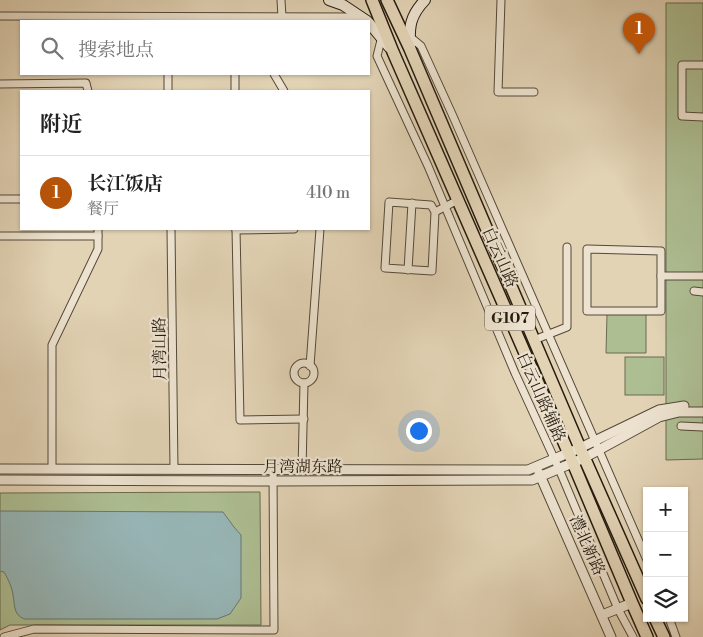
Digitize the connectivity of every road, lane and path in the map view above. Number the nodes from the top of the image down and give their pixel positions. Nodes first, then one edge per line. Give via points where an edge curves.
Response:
1 (281, 0) edge
2 (329, 0) edge
3 (372, 0) edge
4 (387, 0) edge
5 (425, 0) edge
6 (501, 0) edge
7 (0, 16) edge
8 (168, 19) edge
9 (282, 19) edge
10 (324, 20) edge
11 (365, 20) edge
12 (370, 24) edge
13 (399, 27) junction
14 (383, 33) junction
15 (409, 36) junction
16 (410, 49) junction
17 (703, 65) edge
18 (168, 75) edge
19 (235, 75) edge
20 (275, 75) edge
21 (0, 84) edge
22 (88, 90) edge
23 (168, 90) edge
24 (235, 90) edge
25 (283, 90) edge
26 (534, 92) dead end
27 (703, 116) edge
28 (0, 199) edge
29 (20, 199) edge
30 (458, 200) junction
31 (412, 204) junction
32 (445, 207) junction
33 (435, 212) junction
34 (171, 230) edge
35 (236, 230) edge
36 (320, 230) edge
37 (98, 232) edge
38 (0, 236) edge
39 (567, 247) dead end
40 (408, 270) junction
41 (662, 276) junction
42 (703, 276) edge
43 (694, 292) dead end
44 (703, 292) edge
45 (549, 334) junction
46 (534, 340) junction
47 (310, 366) junction
48 (304, 383) junction
49 (703, 406) edge
50 (703, 412) edge
51 (304, 419) junction
52 (681, 426) dead end
53 (703, 427) edge
54 (595, 441) junction
55 (600, 450) junction
56 (582, 453) junction
57 (554, 458) junction
58 (571, 458) junction
59 (536, 466) junction
60 (0, 469) edge
61 (52, 469) junction
62 (174, 469) junction
63 (559, 469) junction
64 (273, 470) junction
65 (302, 470) junction
66 (541, 476) junction
67 (0, 480) edge
68 (273, 481) junction
69 (643, 551) edge
70 (643, 590) edge
71 (632, 603) junction
72 (618, 609) junction
73 (602, 615) junction
74 (657, 622) edge
75 (670, 622) edge
76 (4, 637) edge
77 (611, 637) edge
78 (633, 637) edge
79 (647, 637) edge
80 (664, 637) edge
81 (676, 637) edge

1 - 9 street
2 - 11 main road via 343,5
3 - 14 highway, 白云山路 / G107
4 - 13 highway, 白云山路 / G107
5 - 15 main road via 411,21
6 - 26 street via 498,92
7 - 8 street
8 - 9 street
9 - 10 street
12 - 14 main road
13 - 15 street, 白云山路辅路
13 - 16 highway, 白云山路 / G107
14 - 30 highway, 白云山路 / G107
14 - 32 street, 白云山路辅路 via 377,56
15 - 16 main road
15 - 45 street, 白云山路辅路 via 421,46
16 - 46 highway, 白云山路 / G107
17 - 27 street via 682,65 682,116
18 - 23 street
19 - 24 street
20 - 25 street
21 - 22 street via 86,83
28 - 29 street
30 - 32 street
30 - 58 highway, 白云山路 / G107
31 - 33 street via 431,205
31 - 40 street
31 - 40 street via 389,202 385,268
32 - 33 street
32 - 57 street, 白云山路辅路
33 - 40 street via 432,271
34 - 62 street, 月湾山路
35 - 51 street via 240,420
36 - 47 street
37 - 38 street
37 - 61 street via 98,249 52,345
39 - 45 street via 567,327
41 - 41 street via 661,311 586,311 587,249 662,251
41 - 42 street
43 - 44 street
45 - 46 street
45 - 54 street, 白云山路辅路
46 - 56 highway, 白云山路 / G107
47 - 48 street via 312,378
47 - 48 street via 302,363 294,370 296,379
48 - 51 street
49 - 54 street, 月湾湖东路 via 659,410
50 - 55 street, 月湾湖东路 via 679,412 659,417
51 - 65 street
52 - 53 street
54 - 55 street, 白云山路辅路
54 - 56 street, 月湾湖东路
55 - 56 street, 月湾湖东路
55 - 69 street, 白云山路辅路
56 - 58 street, 月湾湖东路
56 - 70 highway, 白云山路 / G107
57 - 58 street, 月湾湖东路
57 - 59 street, 月湾湖东路
57 - 63 street, 白云山路辅路
58 - 63 street, 月湾湖东路
58 - 71 highway, 白云山路 / G107
59 - 65 street, 月湾湖东路 via 528,470
59 - 66 street, 澧北新路
60 - 61 street, 月湾湖东路
61 - 62 street, 月湾湖东路
62 - 64 street, 月湾湖东路
63 - 66 street, 月湾湖东路
63 - 72 street, 白云山路辅路
64 - 65 street, 月湾湖东路
64 - 68 street
66 - 68 street, 月湾湖东路 via 532,480
66 - 73 street, 澧北新路
67 - 68 street, 月湾湖东路
68 - 76 street via 274,630 34,630
71 - 72 street
71 - 79 highway, 白云山路 / G107
72 - 73 street
72 - 78 street, 白云山路辅路
73 - 77 street, 澧北新路
74 - 80 highway
75 - 81 street

